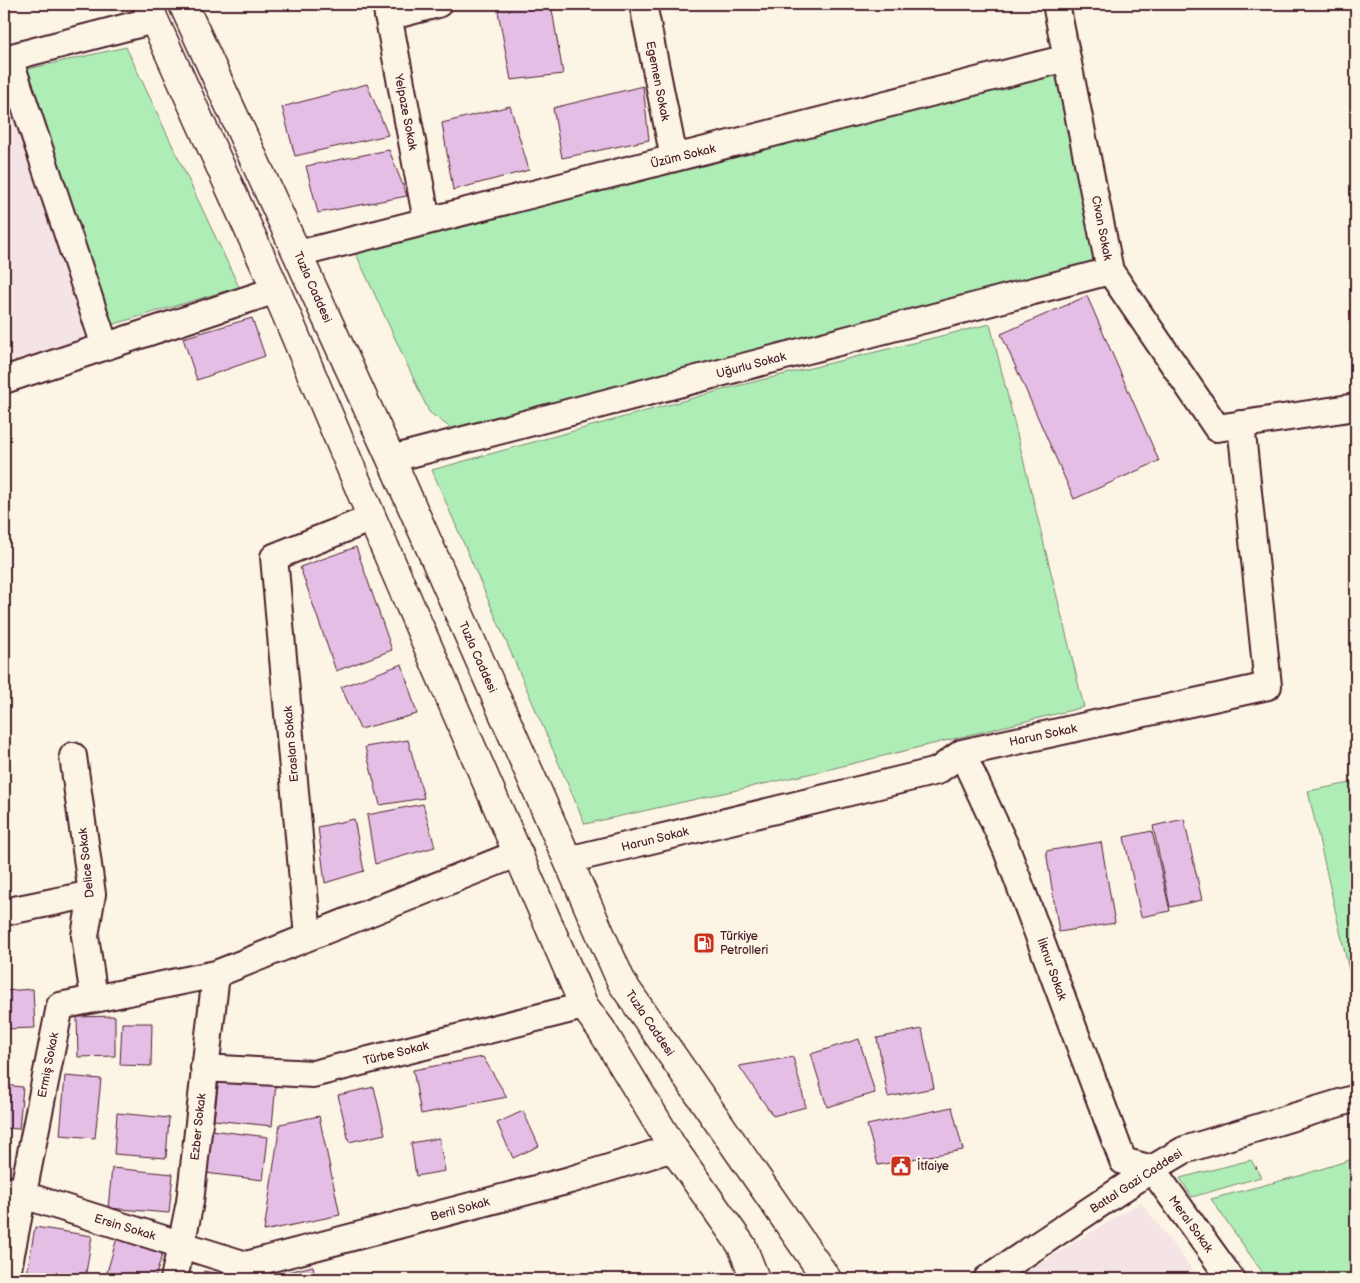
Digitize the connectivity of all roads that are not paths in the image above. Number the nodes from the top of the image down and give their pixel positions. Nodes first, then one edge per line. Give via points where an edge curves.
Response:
1 (184, 4) edge
2 (438, 4) edge
3 (643, 4) edge
4 (1056, 4) edge
5 (387, 10) edge
6 (151, 12) edge
7 (1067, 58) junction
8 (6, 59) edge
9 (674, 158) junction
10 (427, 221) junction
11 (298, 254) junction
12 (1110, 271) junction
13 (276, 290) junction
14 (105, 346) junction
15 (4, 380) edge
16 (1356, 407) edge
17 (1241, 424) junction
18 (391, 459) junction
19 (372, 518) junction
20 (962, 753) junction
21 (73, 756) dead end
22 (519, 853) junction
23 (568, 860) junction
24 (92, 894) junction
25 (4, 912) edge
26 (308, 937) junction
27 (216, 974) junction
28 (94, 998) junction
29 (584, 1006) junction
30 (204, 1068) junction
31 (1356, 1098) edge
32 (673, 1148) junction
33 (1152, 1169) junction
34 (13, 1192) edge
35 (181, 1245) junction
36 (246, 1265) joint
37 (6, 1279) edge
38 (174, 1279) edge
39 (755, 1279) edge
40 (827, 1279) edge
41 (987, 1279) edge
42 (1231, 1279) edge

1 - 11 main road, Tuzla Caddesi
2 - 5 street
3 - 9 street, Egemen Sokak
4 - 7 street, Civan Sokak
5 - 10 street, Yelpaze Sokak
6 - 8 street
6 - 13 main road
7 - 9 street, Üzüm Sokak
7 - 12 street, Civan Sokak
8 - 14 street
9 - 10 street, Üzüm Sokak
10 - 11 street, Üzüm Sokak
11 - 18 main road, Tuzla Caddesi
12 - 17 street, Civan Sokak via 1217,428
12 - 18 street, Uğurlu Sokak
13 - 14 street
13 - 19 main road
14 - 15 street
16 - 17 street
17 - 20 street, Harun Sokak via 1268,686
18 - 23 main road, Tuzla Caddesi
19 - 22 main road
19 - 26 street, Eraslan Sokak via 274,557
20 - 23 street, Harun Sokak via 937,771
20 - 33 street, İlknur Sokak via 1006,848 1123,1161
21 - 24 street, Delice Sokak
22 - 26 street
22 - 29 main road
23 - 40 main road, Tuzla Caddesi via 622,983
24 - 25 street
24 - 28 street, Delice Sokak via 85,936
26 - 27 street
27 - 28 street, Ermiş Sokak
27 - 30 street, Ezber Sokak
28 - 34 street, Ermiş Sokak via 60,1006
29 - 30 street, Türbe Sokak via 313,1074
29 - 32 main road
30 - 35 street, Ezber Sokak via 190,1202
31 - 33 street, Battal Gazi Caddesi via 1184,1150
32 - 36 street, Beril Sokak via 570,1180
32 - 39 main road via 742,1246
33 - 41 street, Battal Gazi Caddesi
33 - 42 street, Meral Sokak
34 - 35 street, Ersin Sokak
34 - 37 street, Ermiş Sokak
35 - 36 street, Ersin Sokak
35 - 38 street, Ezber Sokak

